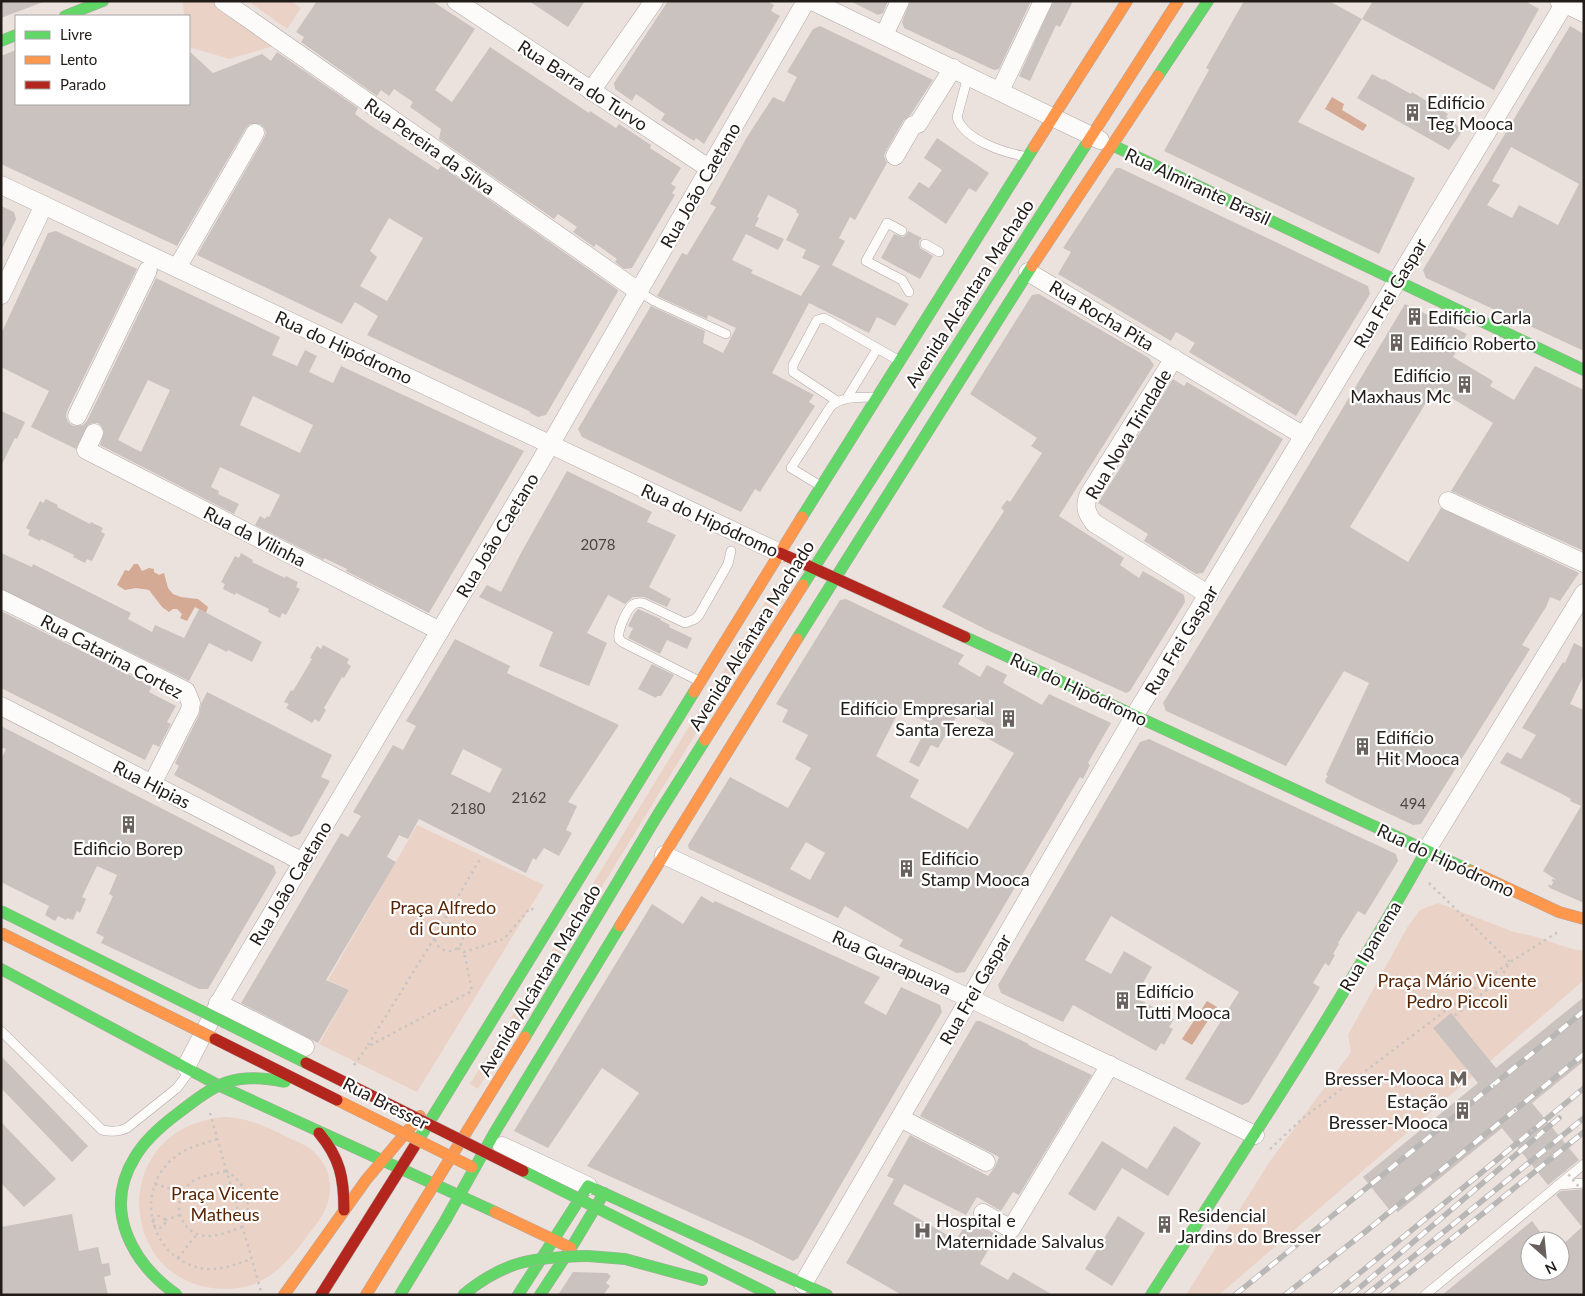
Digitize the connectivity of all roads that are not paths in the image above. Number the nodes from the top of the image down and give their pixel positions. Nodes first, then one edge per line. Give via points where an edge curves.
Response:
1 (103, 1) edge
2 (223, 1) edge
3 (456, 1) edge
4 (654, 1) edge
5 (806, 1) edge
6 (812, 1) edge
7 (900, 1) edge
8 (1043, 1) edge
9 (1127, 1) edge
10 (1178, 1) edge
11 (1208, 1) edge
12 (1563, 2) edge
13 (1584, 13) edge
14 (68, 15) edge
15 (15, 35) edge
16 (884, 35) junction
17 (1, 41) edge
18 (960, 72) junction
19 (591, 90) junction
20 (1000, 91) junction
21 (1053, 116) junction
22 (255, 133) dead end
23 (1091, 136) junction
24 (1112, 146) junction
25 (895, 156) dead end
26 (1028, 158) junction
27 (710, 168) junction
28 (1, 185) edge
29 (44, 204) junction
30 (902, 231) dead end
31 (926, 244) dead end
32 (939, 252) dead end
33 (177, 268) junction
34 (148, 270) dead end
35 (1028, 272) junction
36 (1398, 281) junction
37 (638, 292) junction
38 (909, 292) dead end
39 (1, 295) edge
40 (726, 334) dead end
41 (877, 349) junction
42 (1174, 358) junction
43 (900, 362) junction
44 (1584, 370) edge
45 (877, 396) junction
46 (842, 400) junction
47 (77, 416) dead end
48 (94, 433) dead end
49 (1304, 436) junction
50 (550, 445) junction
51 (821, 486) junction
52 (1448, 501) dead end
53 (731, 551) dead end
54 (780, 553) junction
55 (1584, 562) edge
56 (814, 568) junction
57 (836, 578) junction
58 (1584, 593) edge
59 (1209, 595) junction
60 (1, 598) edge
61 (440, 631) junction
62 (700, 682) junction
63 (1, 706) edge
64 (1135, 715) junction
65 (152, 784) junction
66 (1426, 851) junction
67 (664, 856) junction
68 (303, 862) junction
69 (1, 911) edge
70 (1582, 919) edge
71 (1, 933) edge
72 (1, 969) edge
73 (970, 998) junction
74 (218, 1003) junction
75 (1, 1032) edge
76 (1110, 1065) junction
77 (188, 1069) junction
78 (456, 1079) junction
79 (314, 1089) junction
80 (426, 1108) junction
81 (900, 1118) junction
82 (317, 1131) junction
83 (1255, 1135) junction
84 (502, 1146) dead end
85 (382, 1160) junction
86 (986, 1162) dead end
87 (1584, 1164) edge
88 (401, 1168) junction
89 (482, 1172) dead end
90 (1584, 1182) edge
91 (436, 1184) junction
92 (1558, 1185) junction
93 (596, 1189) junction
94 (460, 1195) junction
95 (344, 1210) junction
96 (561, 1211) dead end
97 (984, 1213) dead end
98 (596, 1228) dead end
99 (555, 1239) junction
100 (571, 1248) junction
101 (649, 1254) dead end
102 (803, 1284) junction
103 (280, 1293) edge
104 (177, 1295) edge
105 (321, 1295) edge
106 (366, 1295) edge
107 (400, 1295) edge
108 (462, 1295) edge
109 (518, 1295) edge
110 (540, 1295) edge
111 (771, 1295) edge
112 (826, 1295) edge
113 (1151, 1295) edge
114 (1425, 1295) edge

1 - 14 main road
2 - 37 street, Rua Pereira da Silva
3 - 19 street, Rua Barra do Turvo
4 - 19 street
5 - 27 street, Rua João Caetano
6 - 16 street, Rua Almirante Brasil
7 - 16 street
8 - 20 street
9 - 21 main road, Avenida Alcântara Machado
10 - 23 main road, Avenida Alcântara Machado
11 - 24 main road
12 - 13 street
12 - 36 street, Rua Frei Gaspar
15 - 17 main road
16 - 18 street, Rua Almirante Brasil
18 - 20 street, Rua Almirante Brasil
18 - 25 street via 918,124 913,125
18 - 26 lane via 957,117 963,129 1002,152
19 - 27 street, Rua Barra do Turvo
20 - 21 street, Rua Almirante Brasil
21 - 23 street, Rua Almirante Brasil
21 - 26 main road, Avenida Alcântara Machado
22 - 33 street
23 - 24 street, Rua Almirante Brasil
23 - 56 main road, Avenida Alcântara Machado
24 - 35 main road
24 - 36 main road, Rua Almirante Brasil
26 - 43 main road, Avenida Alcântara Machado
27 - 37 street, Rua João Caetano
28 - 29 street, Rua do Hipódromo
29 - 33 street, Rua do Hipódromo
29 - 39 street
30 - 38 lane via 887,223 866,261 902,280
31 - 32 lane
33 - 50 street, Rua do Hipódromo
34 - 47 street
35 - 42 street, Rua Rocha Pita
35 - 57 main road
36 - 44 main road, Rua Almirante Brasil via 1523,346
36 - 49 street, Rua Frei Gaspar
37 - 40 lane
37 - 50 street, Rua João Caetano
41 - 43 lane
41 - 46 lane
41 - 46 lane via 824,318 817,320 793,365 793,372
42 - 49 street, Rua Rocha Pita
42 - 59 street, Rua Nova Trindade via 1088,494 1086,510 1094,523
43 - 45 main road, Avenida Alcântara Machado
45 - 46 lane
45 - 51 main road, Avenida Alcântara Machado
46 - 51 lane via 825,413 792,468
48 - 61 street, Rua da Vilinha via 86,450
49 - 59 street, Rua Frei Gaspar
50 - 54 street, Rua do Hipódromo
50 - 61 street, Rua João Caetano
51 - 54 main road, Avenida Alcântara Machado
52 - 55 street
53 - 62 lane via 728,564 695,619 685,623 639,603 630,608 618,633 622,642
54 - 56 main road, Rua do Hipódromo
54 - 62 main road, Avenida Alcântara Machado
56 - 57 main road, Rua do Hipódromo
56 - 91 main road, Avenida Alcântara Machado via 657,816
57 - 64 main road, Rua do Hipódromo
57 - 67 main road
58 - 66 street, Rua Ipanema
59 - 64 street, Rua Frei Gaspar
60 - 65 street, Rua Catarina Cortez via 186,691 190,710
61 - 68 street, Rua João Caetano
62 - 78 main road, Avenida Alcântara Machado
63 - 65 street, Rua Hipias
64 - 66 main road, Rua do Hipódromo
64 - 73 street, Rua Frei Gaspar
65 - 68 street, Rua Hipias
66 - 70 main road, Rua do Hipódromo via 1559,912
66 - 83 main road, Rua Ipanema via 1385,924
67 - 73 street, Rua Guarapuava
67 - 94 main road via 496,1130
68 - 74 street, Rua João Caetano
69 - 111 main road, Rua Bresser, bridge
71 - 79 main road, Rua Bresser, bridge
72 - 77 main road
73 - 76 street, Rua Guarapuava
73 - 81 street, Rua Frei Gaspar
74 - 77 street, Rua João Caetano
74 - 80 street, Rua Bresser
75 - 77 lane via 102,1130 110,1132 127,1128 177,1088
76 - 83 street, Rua Guarapuava
76 - 97 street via 1011,1229
77 - 82 main road
78 - 80 main road, Avenida Alcântara Machado
78 - 88 main road, Avenida Alcântara Machado
79 - 89 main road, Rua Bresser, bridge
79 - 104 main road, bridge via 259,1077 230,1081 200,1096 169,1120 135,1158 123,1185 121,1205 130,1244 150,1276
80 - 85 main road, Avenida Alcântara Machado
81 - 86 street
81 - 102 street, Rua Frei Gaspar
82 - 85 main road
82 - 95 main road via 341,1167
83 - 113 main road, Rua Ipanema
84 - 93 street
85 - 88 main road
85 - 95 main road, Avenida Alcântara Machado
87 - 92 lane
88 - 91 main road
88 - 105 main road, Avenida Alcântara Machado
90 - 92 lane
91 - 94 main road
91 - 106 main road, Avenida Alcântara Machado
92 - 114 lane
93 - 99 main road
93 - 100 main road
93 - 102 main road
94 - 99 main road
94 - 107 main road
95 - 103 main road, Avenida Alcântara Machado via 291,1284
96 - 98 main road
99 - 100 main road
99 - 109 main road
100 - 110 main road
101 - 108 main road, bridge via 705,1282 625,1259 546,1257 498,1269
102 - 112 main road

